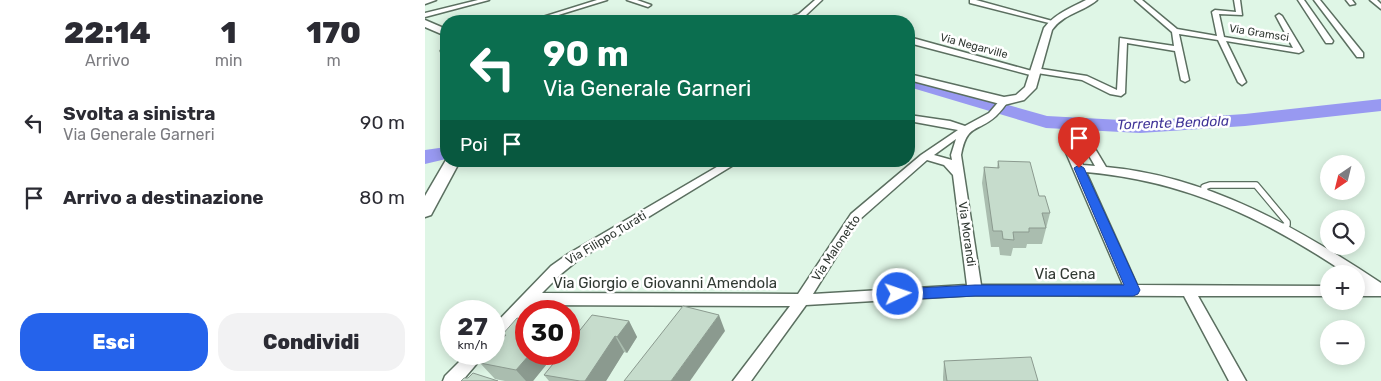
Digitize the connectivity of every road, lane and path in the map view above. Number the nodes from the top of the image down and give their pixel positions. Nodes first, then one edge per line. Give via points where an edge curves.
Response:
1 (433, 0) edge
2 (486, 0) edge
3 (604, 0) edge
4 (630, 0) edge
5 (819, 0) edge
6 (973, 0) edge
7 (1093, 0) edge
8 (1138, 0) edge
9 (1237, 0) edge
10 (1301, 0) edge
11 (1317, 0) edge
12 (1373, 0) edge
13 (425, 2) edge
14 (648, 5) dead end
15 (1381, 7) edge
16 (425, 15) edge
17 (553, 15) edge
18 (805, 15) edge
19 (1279, 16) dead end
20 (1053, 22) junction
21 (425, 23) edge
22 (440, 30) edge
23 (1175, 30) junction
24 (1221, 38) junction
25 (1329, 40) dead end
26 (915, 42) edge
27 (1179, 49) junction
28 (1360, 55) dead end
29 (1035, 72) junction
30 (915, 79) edge
31 (1185, 80) dead end
32 (1242, 82) dead end
33 (1003, 102) junction
34 (915, 119) edge
35 (966, 128) junction
36 (925, 158) junction
37 (915, 166) edge
38 (450, 167) edge
39 (725, 167) edge
40 (914, 167) edge
41 (1079, 168) junction
42 (1102, 169) junction
43 (959, 177) junction
44 (1205, 192) junction
45 (425, 211) edge
46 (1282, 227) junction
47 (975, 290) junction
48 (1133, 290) junction
49 (1188, 291) junction
50 (1320, 291) edge
51 (1365, 291) edge
52 (1381, 291) edge
53 (528, 299) junction
54 (802, 300) junction
55 (505, 324) edge
56 (466, 365) edge
57 (451, 381) edge
58 (741, 381) edge
59 (1238, 381) edge

1 - 13 street
2 - 16 street
3 - 17 street
4 - 14 street
5 - 18 street
6 - 20 street
7 - 20 street
8 - 23 street
9 - 24 street via 1240,14 1215,12
10 - 25 street
11 - 28 street
12 - 15 street
19 - 24 street, Via Gramsci via 1299,51
20 - 29 street via 1044,36
21 - 22 main road
23 - 24 street, Via Gramsci
23 - 27 street
24 - 32 street
26 - 29 street, Via Negarville
27 - 29 street, Via Negarville via 1123,40 1121,93 1084,78
27 - 31 street
29 - 33 street via 1031,88 1021,98
30 - 33 street
33 - 35 street, Via Malonetto via 993,115
34 - 35 street
35 - 36 street, Via Malonetto
35 - 43 street, Via Morandi via 957,149
36 - 37 street, Via Malonetto
36 - 43 street via 949,163
38 - 45 main road
39 - 53 street, Via Filippo Turati via 573,257 555,270
40 - 54 street, Via Malonetto via 855,217
41 - 42 street
41 - 42 street via 1069,148 1090,148
41 - 48 street
42 - 44 street
43 - 47 street, Via Morandi
44 - 46 street
44 - 46 lane via 1209,185 1256,185 1287,222
46 - 52 street via 1330,255
47 - 48 street, Via Cena
47 - 54 street, Via Cena
48 - 49 street, Via Cena
49 - 50 street, Via Cena
49 - 59 street
51 - 52 street
53 - 54 street, Via Giorgio e Giovanni Amendola
53 - 55 street, Via Filippo Turati
54 - 58 street, Via Malonetto
56 - 57 street

